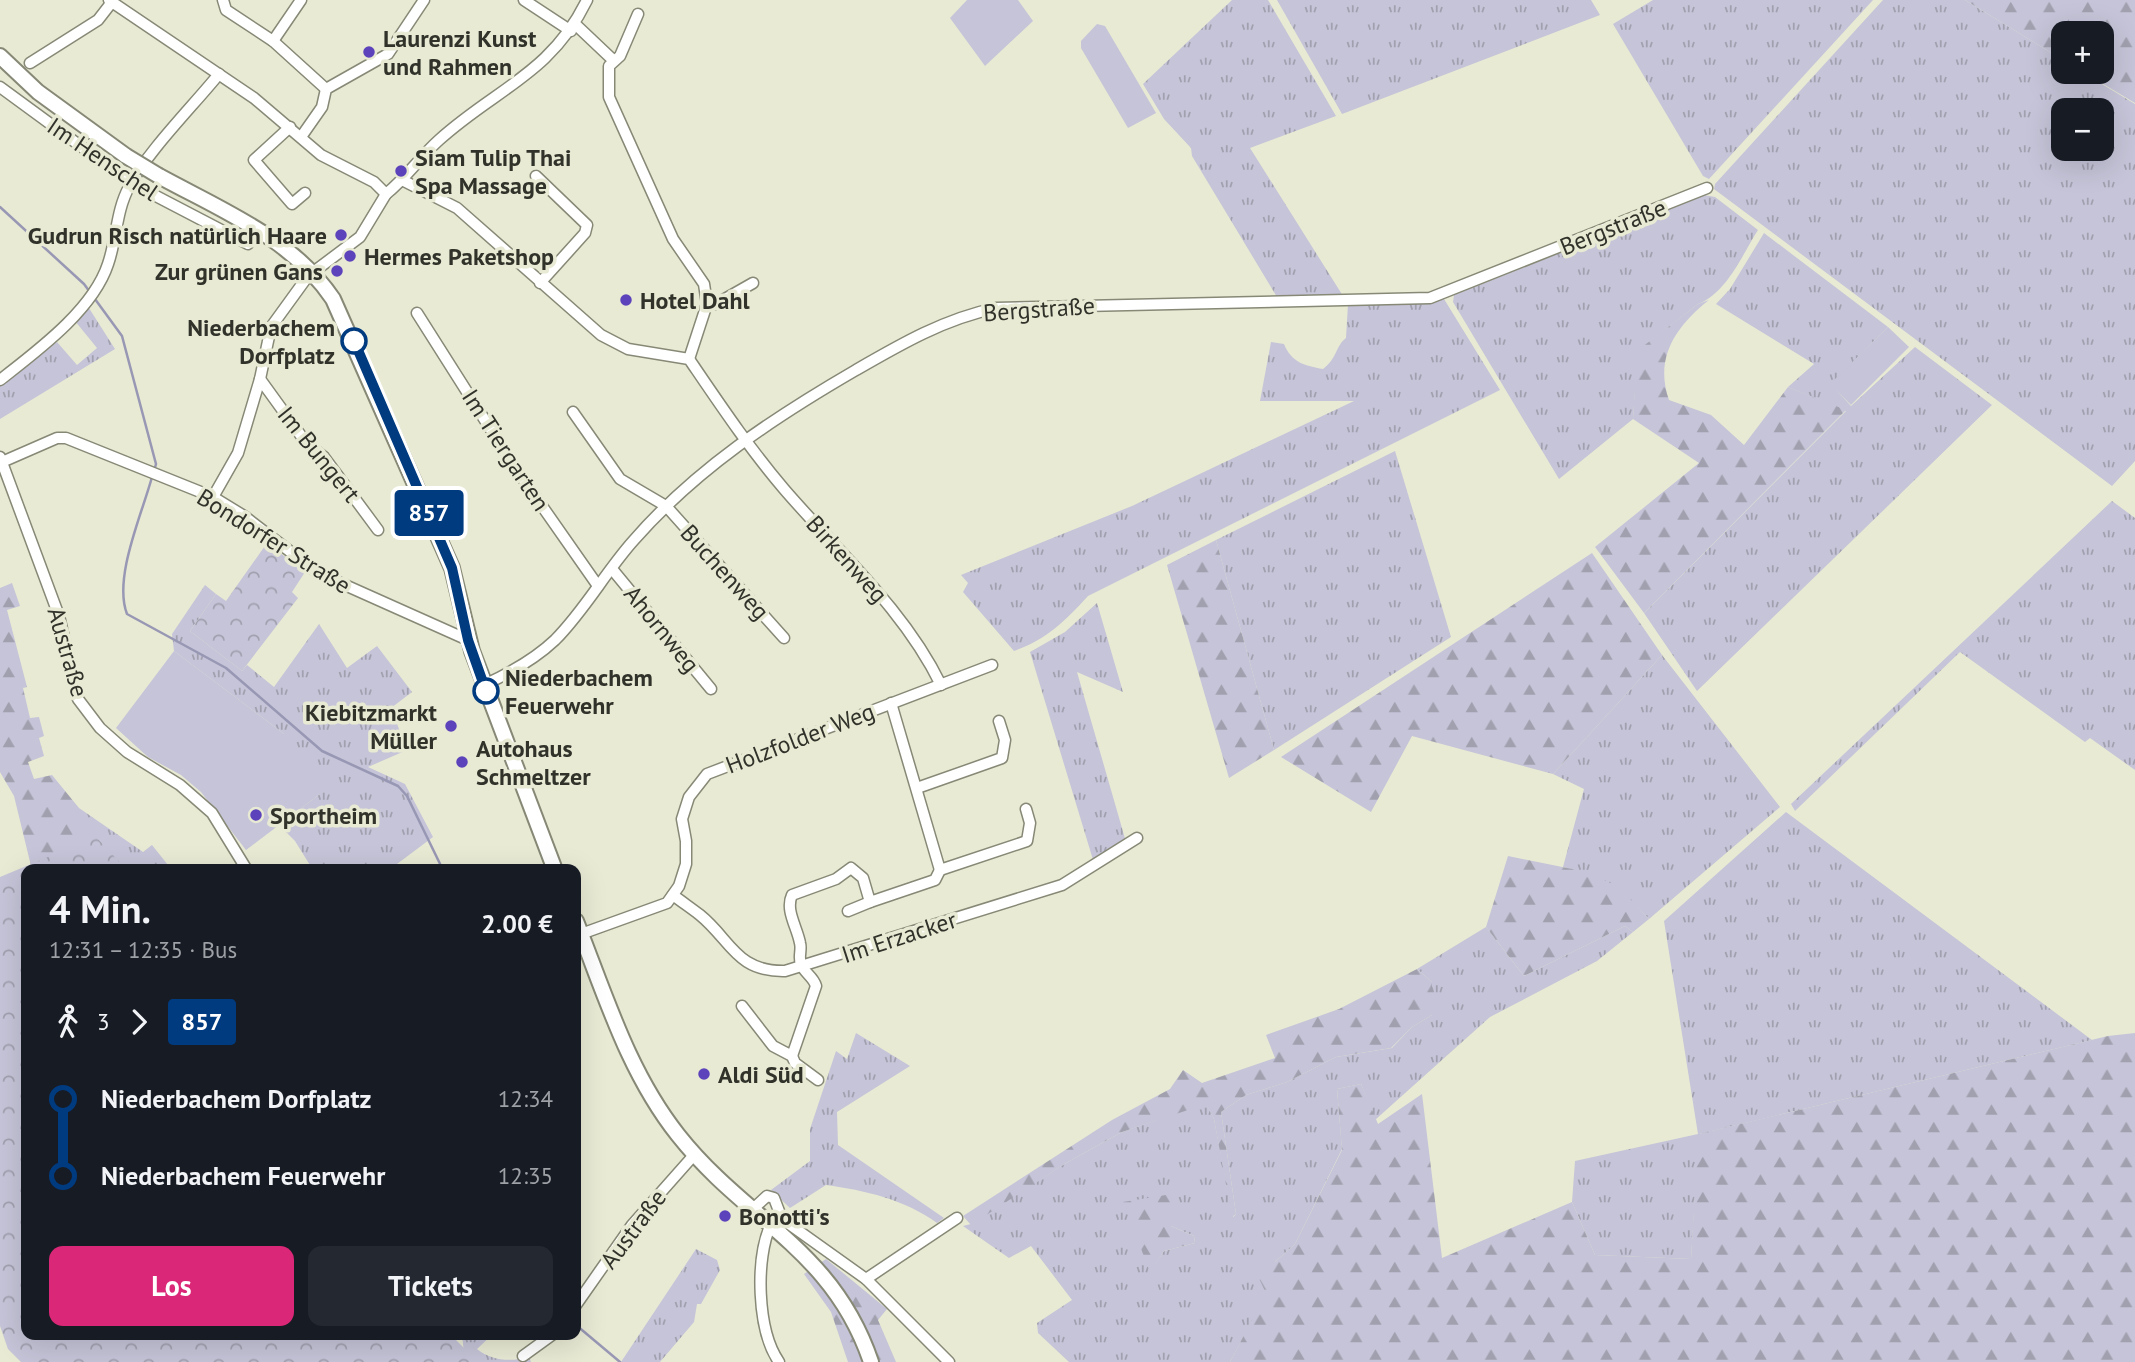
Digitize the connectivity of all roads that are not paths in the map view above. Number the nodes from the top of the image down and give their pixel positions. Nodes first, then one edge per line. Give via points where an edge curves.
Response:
1 (223, 0) edge
2 (301, 0) edge
3 (424, 0) edge
4 (524, 0) edge
5 (587, 0) edge
6 (114, 2) edge
7 (638, 14) dead end
8 (573, 27) junction
9 (273, 41) junction
10 (0, 56) edge
11 (613, 60) junction
12 (30, 63) dead end
13 (219, 74) junction
14 (0, 87) edge
15 (326, 89) junction
16 (290, 127) junction
17 (301, 137) junction
18 (536, 176) dead end
19 (402, 180) junction
20 (131, 183) junction
21 (1706, 188) dead end
22 (305, 193) dead end
23 (386, 194) junction
24 (248, 244) dead end
25 (312, 272) junction
26 (540, 283) junction
27 (753, 283) dead end
28 (707, 304) junction
29 (417, 313) dead end
30 (689, 359) junction
31 (260, 379) junction
32 (0, 380) edge
33 (573, 412) dead end
34 (744, 439) junction
35 (1, 459) edge
36 (213, 497) junction
37 (666, 506) junction
38 (378, 530) dead end
39 (612, 569) junction
40 (598, 586) junction
41 (785, 638) dead end
42 (468, 640) junction
43 (992, 665) dead end
44 (484, 685) junction
45 (941, 685) junction
46 (711, 689) dead end
47 (891, 704) junction
48 (999, 721) dead end
49 (917, 788) junction
50 (1026, 809) dead end
51 (1137, 838) dead end
52 (243, 864) edge
53 (553, 864) edge
54 (940, 870) junction
55 (673, 895) junction
56 (870, 902) junction
57 (848, 911) dead end
58 (581, 928) edge
59 (581, 933) edge
60 (802, 968) junction
61 (742, 1006) dead end
62 (792, 1056) junction
63 (818, 1080) dead end
64 (694, 1155) junction
65 (753, 1209) junction
66 (957, 1218) dead end
67 (771, 1224) junction
68 (866, 1279) junction
69 (581, 1298) edge
70 (545, 1340) edge
71 (523, 1356) dead end
72 (779, 1362) edge
73 (871, 1362) edge
74 (949, 1362) edge

1 - 9 street via 226,10
2 - 9 street
3 - 15 street via 388,54
4 - 8 street
5 - 8 street, Im Bungert
6 - 12 street via 99,20
6 - 13 street
7 - 11 street via 620,56
8 - 11 street
8 - 19 street, Im Bungert via 537,68 440,139
9 - 15 street
10 - 25 main road, bridge via 38,92 126,156 274,240
11 - 28 street via 609,97 673,239 701,277
13 - 16 street
13 - 20 street
14 - 20 street, Im Henschel
15 - 17 street via 322,107
16 - 17 street
16 - 22 street via 254,160 292,204
17 - 23 street via 331,162 374,182
18 - 26 street via 587,225
19 - 23 street, Im Bungert
19 - 26 street via 457,208
20 - 24 street, Im Henschel
20 - 32 street via 97,287 49,341
21 - 34 street, Bergstraße via 1430,298 1065,304 971,313 931,328
23 - 25 street, Im Bungert via 360,237
25 - 31 street, Im Bungert via 271,327
25 - 42 main road via 333,299 354,341 443,545
26 - 30 street via 601,335 628,349
27 - 28 street via 716,304
28 - 30 street
29 - 40 street, Im Tiergarten via 514,466
30 - 34 street, Birkenweg
31 - 36 street, Im Bungert via 238,453
31 - 38 street, Im Bungert
33 - 37 street, Buchenweg via 620,479
34 - 37 street, Bergstraße
34 - 45 street, Birkenweg via 783,489 887,602
35 - 36 street, Bondorfer Straße via 66,438
35 - 52 street, Austraße via 60,617 78,699 100,728 127,752 180,785 212,813
36 - 42 street, Bondorfer Straße via 317,573
37 - 39 street, Bergstraße
37 - 41 street, Buchenweg
39 - 40 street, Bergstraße
39 - 46 street, Ahornweg
40 - 44 street, Bergstraße via 556,639 528,662
42 - 44 main road
43 - 45 street, Holzfolder Weg
44 - 53 main road
45 - 47 street, Holzfolder Weg
47 - 49 street
47 - 55 street, Holzfolder Weg via 708,774 689,797 682,819 686,864
48 - 49 street via 1005,740 1002,758
49 - 54 street
50 - 54 street via 1030,823 1027,841
51 - 60 street, Im Erzacker via 1062,885
54 - 56 street via 935,880
55 - 58 street via 650,911
55 - 60 street, Im Erzacker via 700,915 741,959 771,971
56 - 57 street
56 - 60 street via 863,878 850,868 836,880 792,895 789,907 802,946
59 - 64 main road via 648,1091
60 - 62 street via 816,986
61 - 62 street via 774,1046
62 - 63 street
64 - 65 main road
64 - 69 street, Austraße via 632,1225
65 - 67 main road
65 - 68 street via 767,1196 774,1198 782,1219
66 - 68 street
67 - 72 street via 764,1245 762,1319 765,1337
67 - 73 main road via 832,1284 861,1333
68 - 74 street
70 - 71 street

